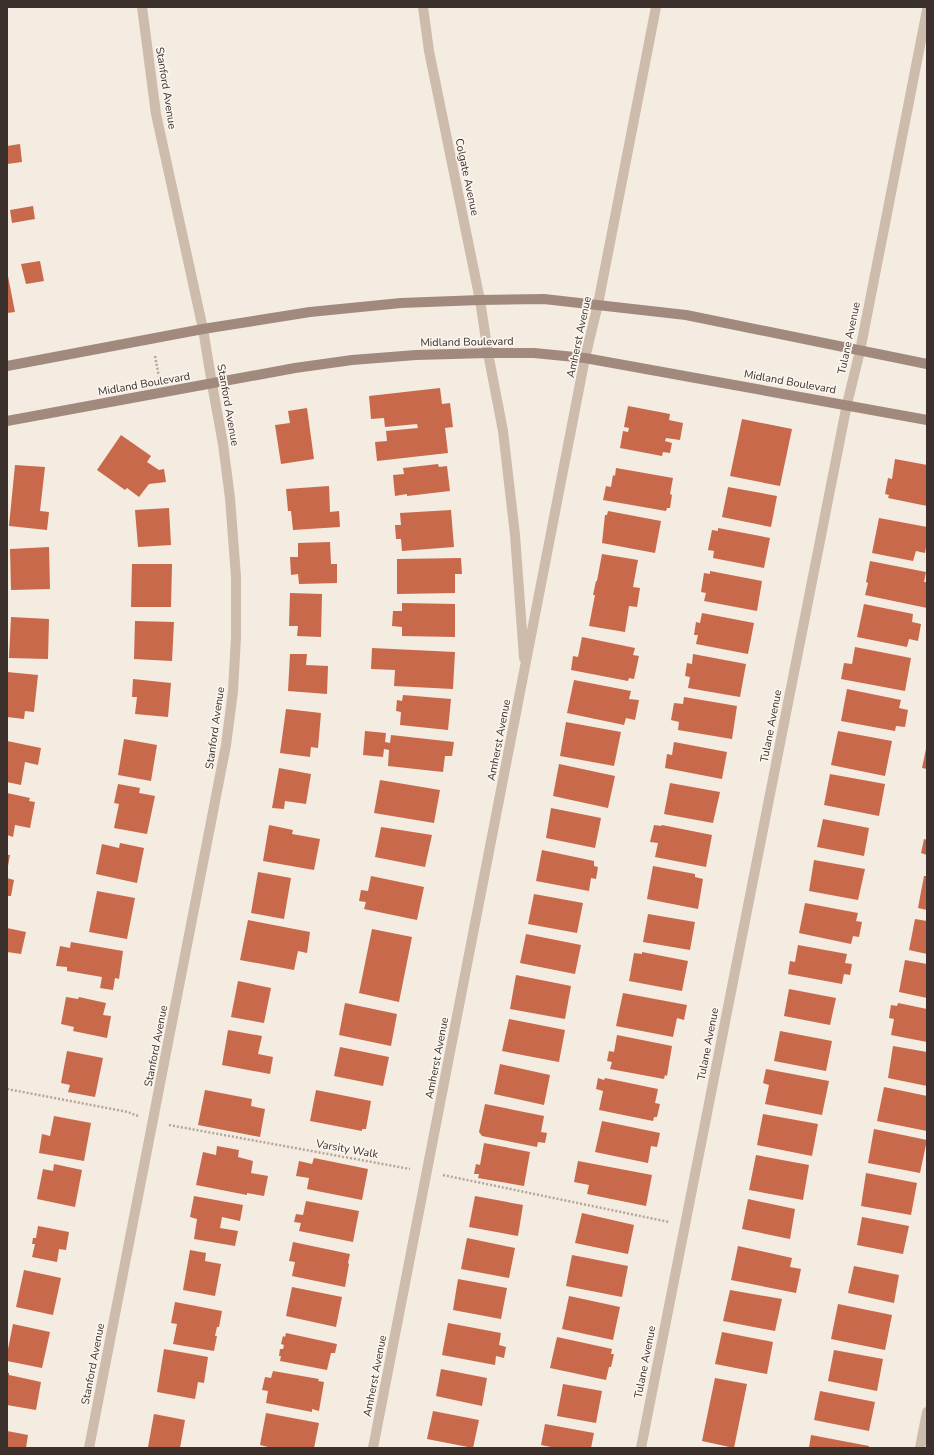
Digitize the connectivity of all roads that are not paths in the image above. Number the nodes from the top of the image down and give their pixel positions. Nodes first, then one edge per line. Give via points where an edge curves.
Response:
1 (142, 7) edge
2 (423, 7) edge
3 (656, 7) edge
4 (927, 10) edge
5 (480, 300) junction
6 (598, 304) junction
7 (203, 329) junction
8 (860, 351) junction
9 (488, 353) junction
10 (585, 358) junction
11 (927, 364) edge
12 (7, 366) edge
13 (212, 384) junction
14 (847, 404) junction
15 (927, 420) edge
16 (7, 421) edge
17 (525, 672) junction
18 (927, 1412) edge
19 (89, 1448) edge
20 (373, 1448) edge
21 (641, 1448) edge
22 (920, 1448) edge

1 - 7 street, Stanford Avenue via 156,114
2 - 5 street, Colgate Avenue via 429,51
3 - 6 street, Amherst Avenue
4 - 8 street, Tulane Avenue
5 - 6 main road via 544,299
5 - 7 main road via 401,303 310,312
5 - 9 street, Colgate Avenue
6 - 8 main road via 686,315
6 - 10 street, Amherst Avenue
7 - 12 main road
7 - 13 street, Stanford Avenue
8 - 11 main road
8 - 14 street, Tulane Avenue
9 - 10 main road, Midland Boulevard via 534,353
9 - 13 main road, Midland Boulevard via 352,360
9 - 17 street, Amherst Avenue via 503,431 514,527
10 - 14 main road, Midland Boulevard
10 - 17 street, Amherst Avenue
13 - 16 main road, Midland Boulevard
13 - 19 street, Stanford Avenue via 227,475 235,569 236,638 233,691 226,745
14 - 15 main road, Midland Boulevard
14 - 21 street, Tulane Avenue
17 - 20 street, Amherst Avenue
18 - 22 street

